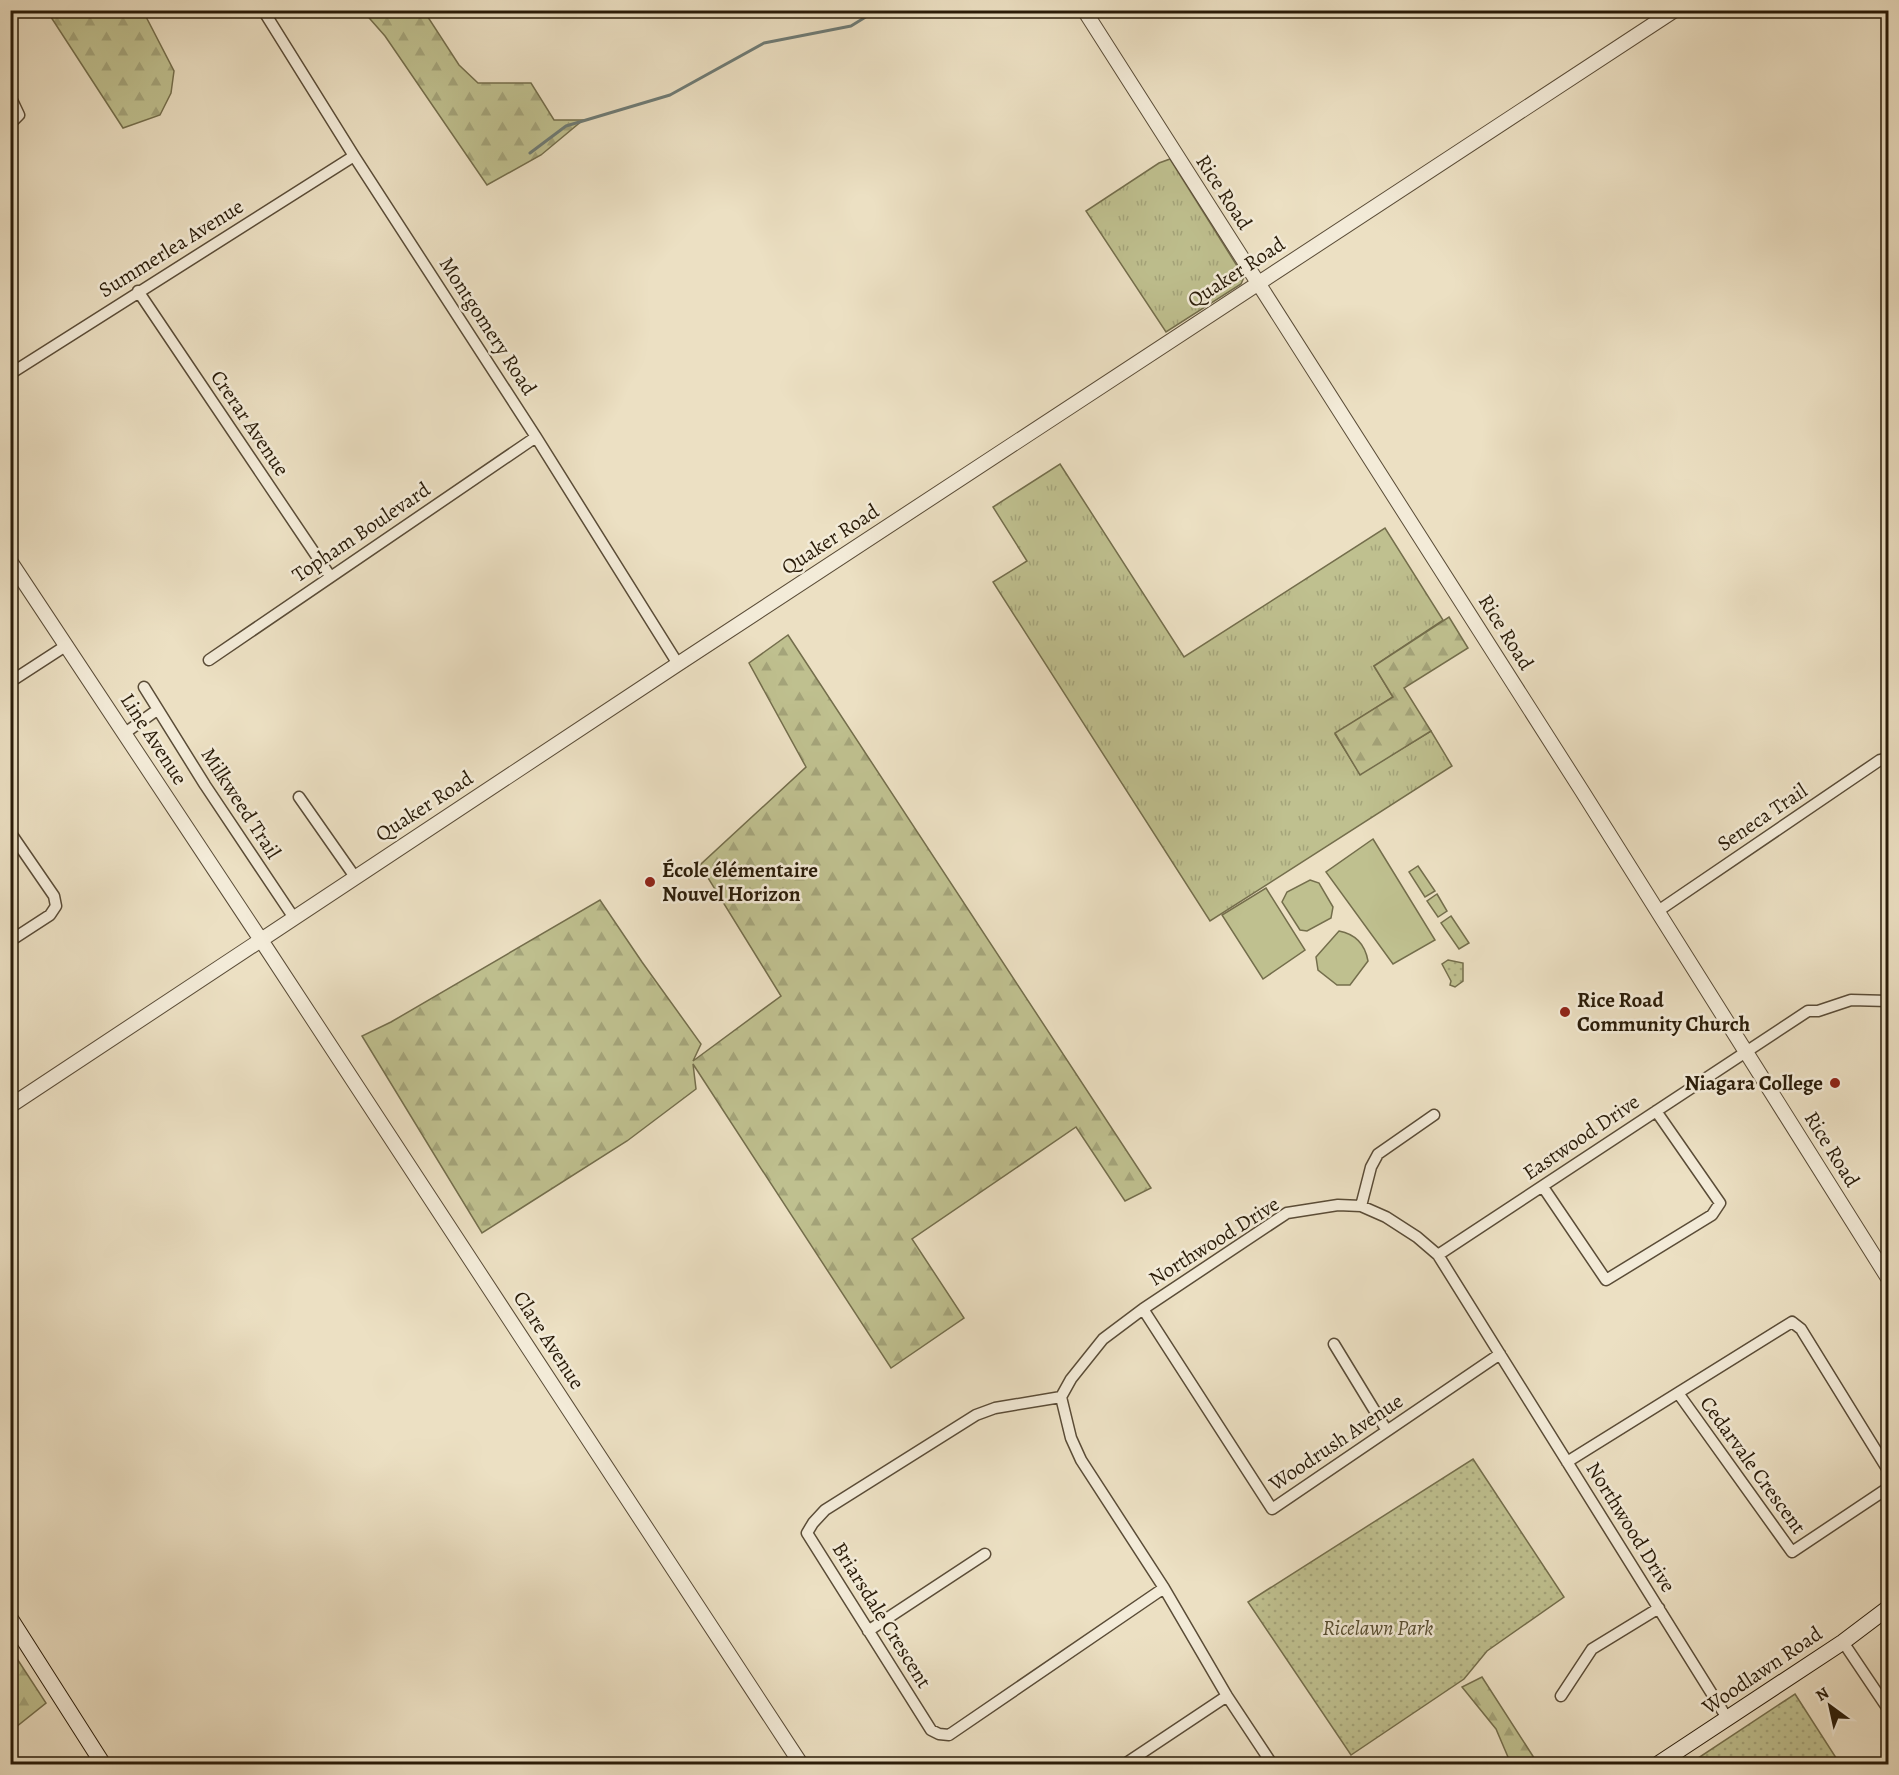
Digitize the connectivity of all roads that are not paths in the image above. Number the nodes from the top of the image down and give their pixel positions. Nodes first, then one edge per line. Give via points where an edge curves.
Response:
1 (262, 10) edge
2 (1084, 10) edge
3 (1675, 10) edge
4 (10, 96) edge
5 (10, 124) edge
6 (354, 156) junction
7 (1258, 283) junction
8 (138, 291) junction
9 (10, 374) edge
10 (536, 436) junction
11 (10, 561) edge
12 (330, 576) junction
13 (67, 645) junction
14 (209, 660) dead end
15 (678, 664) junction
16 (10, 682) edge
17 (144, 687) dead end
18 (157, 710) junction
19 (125, 732) junction
20 (1888, 758) edge
21 (299, 797) dead end
22 (10, 832) edge
23 (355, 877) junction
24 (1658, 911) junction
25 (294, 918) junction
26 (261, 939) junction
27 (10, 941) edge
28 (1888, 1001) edge
29 (1746, 1052) junction
30 (10, 1106) edge
31 (1656, 1111) junction
32 (1434, 1115) dead end
33 (1544, 1187) junction
34 (1361, 1206) junction
35 (1438, 1255) junction
36 (1888, 1278) edge
37 (1143, 1309) junction
38 (1334, 1344) dead end
39 (1500, 1354) junction
40 (1678, 1393) junction
41 (1060, 1397) junction
42 (1387, 1431) junction
43 (1567, 1462) junction
44 (1888, 1470) edge
45 (1888, 1488) edge
46 (985, 1554) dead end
47 (1164, 1588) junction
48 (1659, 1608) junction
49 (1888, 1608) edge
50 (10, 1618) edge
51 (868, 1631) junction
52 (1842, 1642) junction
53 (1227, 1696) junction
54 (1561, 1696) dead end
55 (1888, 1709) edge
56 (1727, 1718) junction
57 (103, 1764) edge
58 (801, 1764) edge
59 (1125, 1764) edge
60 (1272, 1764) edge
61 (1658, 1764) edge

1 - 6 street, Montgomery Road
2 - 7 street, Rice Road
3 - 7 street, Quaker Road
4 - 5 street via 19,115
6 - 8 street, Summerlea Avenue
6 - 10 street, Montgomery Road
7 - 15 street, Quaker Road
7 - 24 street, Rice Road
8 - 9 street, Summerlea Avenue
8 - 12 street, Crerar Avenue
10 - 12 street, Topham Boulevard
10 - 15 street, Montgomery Road
11 - 13 street, Line Avenue
12 - 14 street, Topham Boulevard
13 - 16 street
13 - 19 street, Line Avenue
15 - 23 street, Quaker Road
17 - 18 street, Milkweed Trail
18 - 19 street
18 - 25 street, Milkweed Trail
19 - 26 street, Line Avenue
20 - 24 street, Seneca Trail
21 - 23 street
22 - 27 street via 54,896 56,906 50,915
23 - 25 street, Quaker Road
24 - 29 street, Rice Road
25 - 26 street, Quaker Road
26 - 30 street, Quaker Road
26 - 58 street, Clare Avenue
28 - 29 street, Eastwood Drive via 1851,1000 1808,1011
29 - 31 street, Eastwood Drive
29 - 36 street, Rice Road
31 - 33 street, Eastwood Drive
31 - 33 street via 1720,1203 1712,1215 1606,1280
32 - 34 street via 1378,1154
33 - 35 street, Eastwood Drive
34 - 35 street, Northwood Drive via 1386,1217
34 - 37 street, Northwood Drive via 1338,1205 1287,1213
35 - 39 street, Northwood Drive
37 - 41 street, Northwood Drive via 1103,1339
37 - 42 street, Woodrush Avenue via 1272,1509
38 - 42 street
39 - 42 street, Woodrush Avenue
39 - 43 street, Northwood Drive
40 - 43 street, Cedarvale Crescent
40 - 44 street, Cedarvale Crescent via 1792,1322 1801,1329
40 - 45 street, Cedarvale Crescent via 1792,1552
41 - 47 street via 1081,1460
41 - 51 street, Briarsdale Crescent via 976,1415 825,1510 813,1523 807,1533
43 - 48 street, Northwood Drive
46 - 51 street
47 - 51 street, Briarsdale Crescent via 949,1735 931,1730
47 - 53 street
48 - 54 street via 1592,1649
48 - 56 street, Northwood Drive
49 - 52 main road, Woodlawn Road
50 - 57 main road
52 - 55 street
52 - 56 main road, Woodlawn Road
53 - 59 street
53 - 60 street
56 - 61 main road, Woodlawn Road

